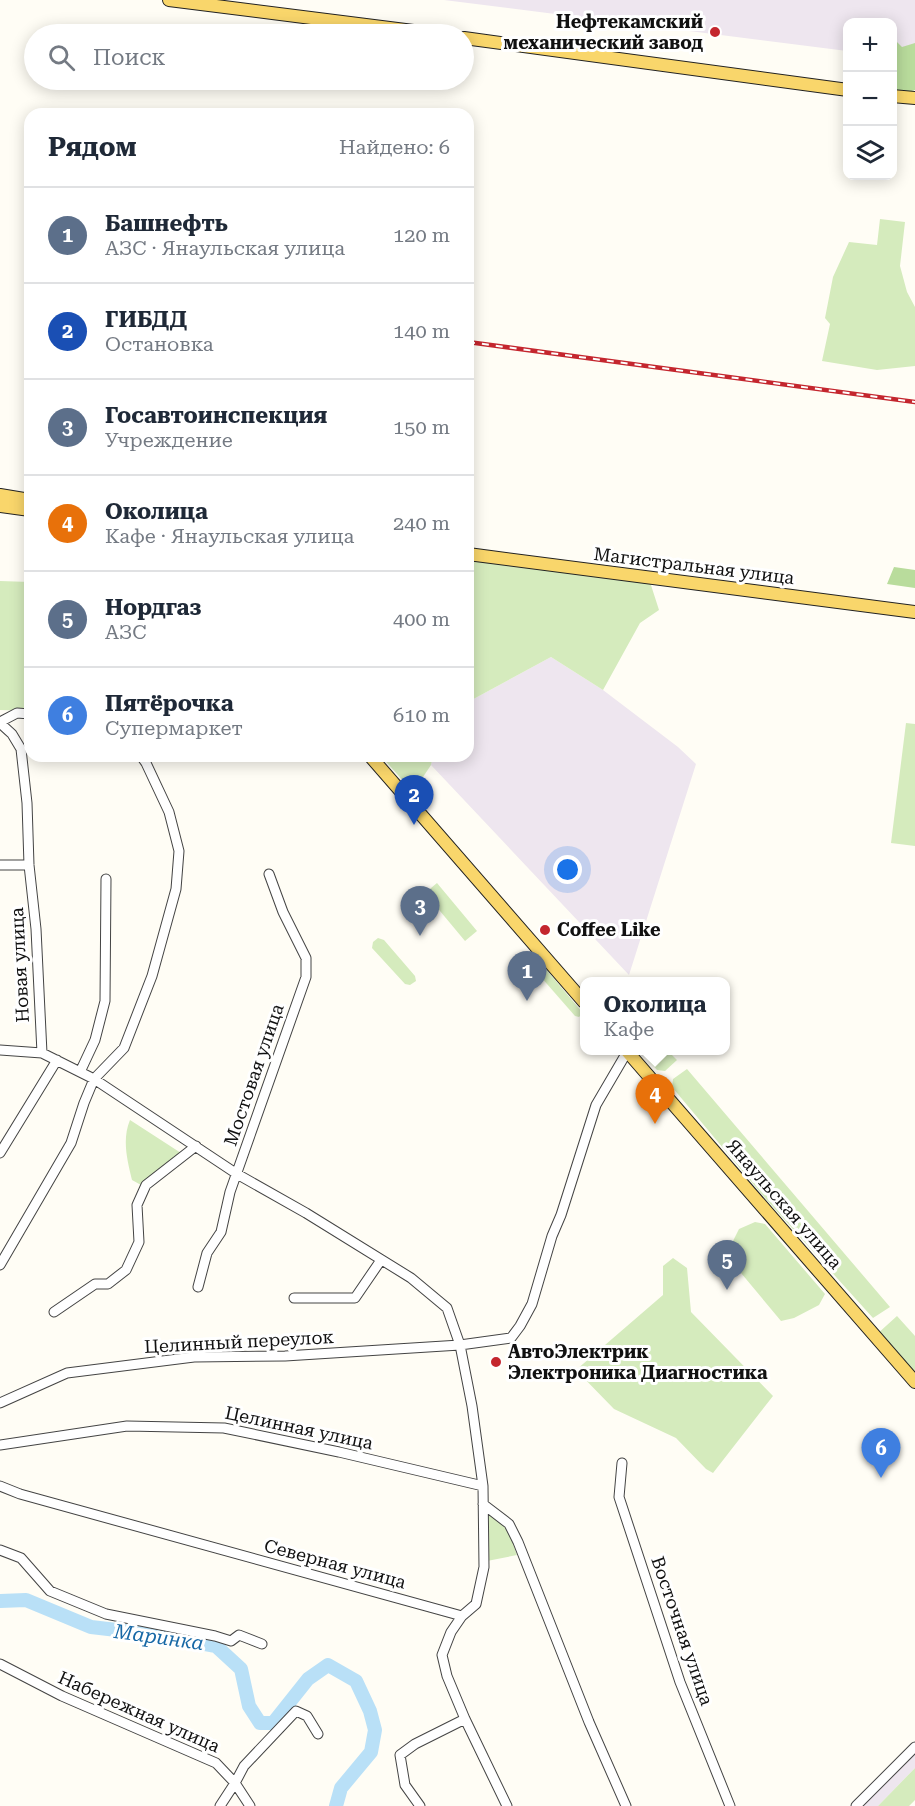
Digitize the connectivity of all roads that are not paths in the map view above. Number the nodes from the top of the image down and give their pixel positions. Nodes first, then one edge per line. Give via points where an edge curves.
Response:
1 (169, 0) edge
2 (358, 24) edge
3 (474, 39) edge
4 (843, 89) edge
5 (897, 96) edge
6 (915, 98) edge
7 (0, 495) edge
8 (24, 499) edge
9 (0, 506) edge
10 (24, 509) edge
11 (474, 555) edge
12 (915, 612) edge
13 (24, 714) edge
14 (0, 723) edge
15 (145, 762) edge
16 (375, 762) edge
17 (0, 865) edge
18 (29, 865) junction
19 (269, 874) dead end
20 (106, 879) dead end
21 (580, 996) edge
22 (0, 1050) edge
23 (42, 1053) junction
24 (625, 1055) edge
25 (630, 1055) edge
26 (57, 1060) junction
27 (80, 1072) junction
28 (94, 1079) junction
29 (196, 1146) junction
30 (0, 1153) edge
31 (237, 1174) junction
32 (381, 1260) junction
33 (0, 1265) edge
34 (198, 1287) dead end
35 (294, 1298) dead end
36 (54, 1312) dead end
37 (460, 1345) junction
38 (915, 1382) edge
39 (0, 1403) edge
40 (0, 1445) edge
41 (622, 1463) dead end
42 (0, 1486) edge
43 (483, 1486) junction
44 (483, 1504) junction
45 (0, 1550) edge
46 (462, 1616) junction
47 (261, 1644) dead end
48 (0, 1664) edge
49 (465, 1719) junction
50 (318, 1734) dead end
51 (915, 1747) edge
52 (235, 1783) junction
53 (220, 1806) edge
54 (250, 1806) edge
55 (420, 1806) edge
56 (507, 1806) edge
57 (626, 1806) edge
58 (730, 1806) edge
59 (856, 1806) edge

1 - 2 main road
3 - 4 main road
5 - 6 main road
7 - 8 main road
9 - 10 main road
11 - 12 main road, Магистральная улица
13 - 14 street via 17,713
14 - 18 street, Новая улица via 21,749
15 - 28 street via 169,812 178,851 176,889 152,976 124,1048
16 - 21 main road
17 - 18 street
18 - 23 street, Новая улица
19 - 31 street, Мостовая улица via 306,958 306,977
20 - 27 street via 105,1001 95,1040
22 - 23 street
23 - 26 street
24 - 37 street, Целинный переулок via 596,1105 538,1287 520,1326 511,1338
25 - 38 main road, Янаульская улица
26 - 27 street
26 - 30 street
27 - 28 street
28 - 29 street
28 - 33 street via 71,1143
29 - 31 street
29 - 36 street via 146,1185 137,1205 139,1242 126,1270 108,1284 95,1284
31 - 32 street
31 - 34 street, Мостовая улица via 221,1232 207,1253
32 - 35 street via 355,1298
32 - 37 street via 411,1278 447,1308
37 - 39 street, Целинный переулок via 285,1356 194,1357 67,1373
37 - 43 street
40 - 43 street, Целинная улица via 127,1426 224,1428
41 - 58 street, Восточная улица via 619,1497 680,1682
42 - 46 street, Северная улица
43 - 44 street
44 - 46 street via 484,1567 476,1604
44 - 57 street via 509,1524 518,1542
45 - 47 street via 21,1558 50,1591 106,1614 231,1641 239,1635
46 - 49 street via 442,1655
48 - 52 street, Набережная улица via 62,1696 216,1762
49 - 55 street via 400,1755 405,1785
49 - 56 street
50 - 52 street via 307,1716 296,1711 244,1766
51 - 59 street
52 - 53 street
52 - 54 street, Набережная улица

